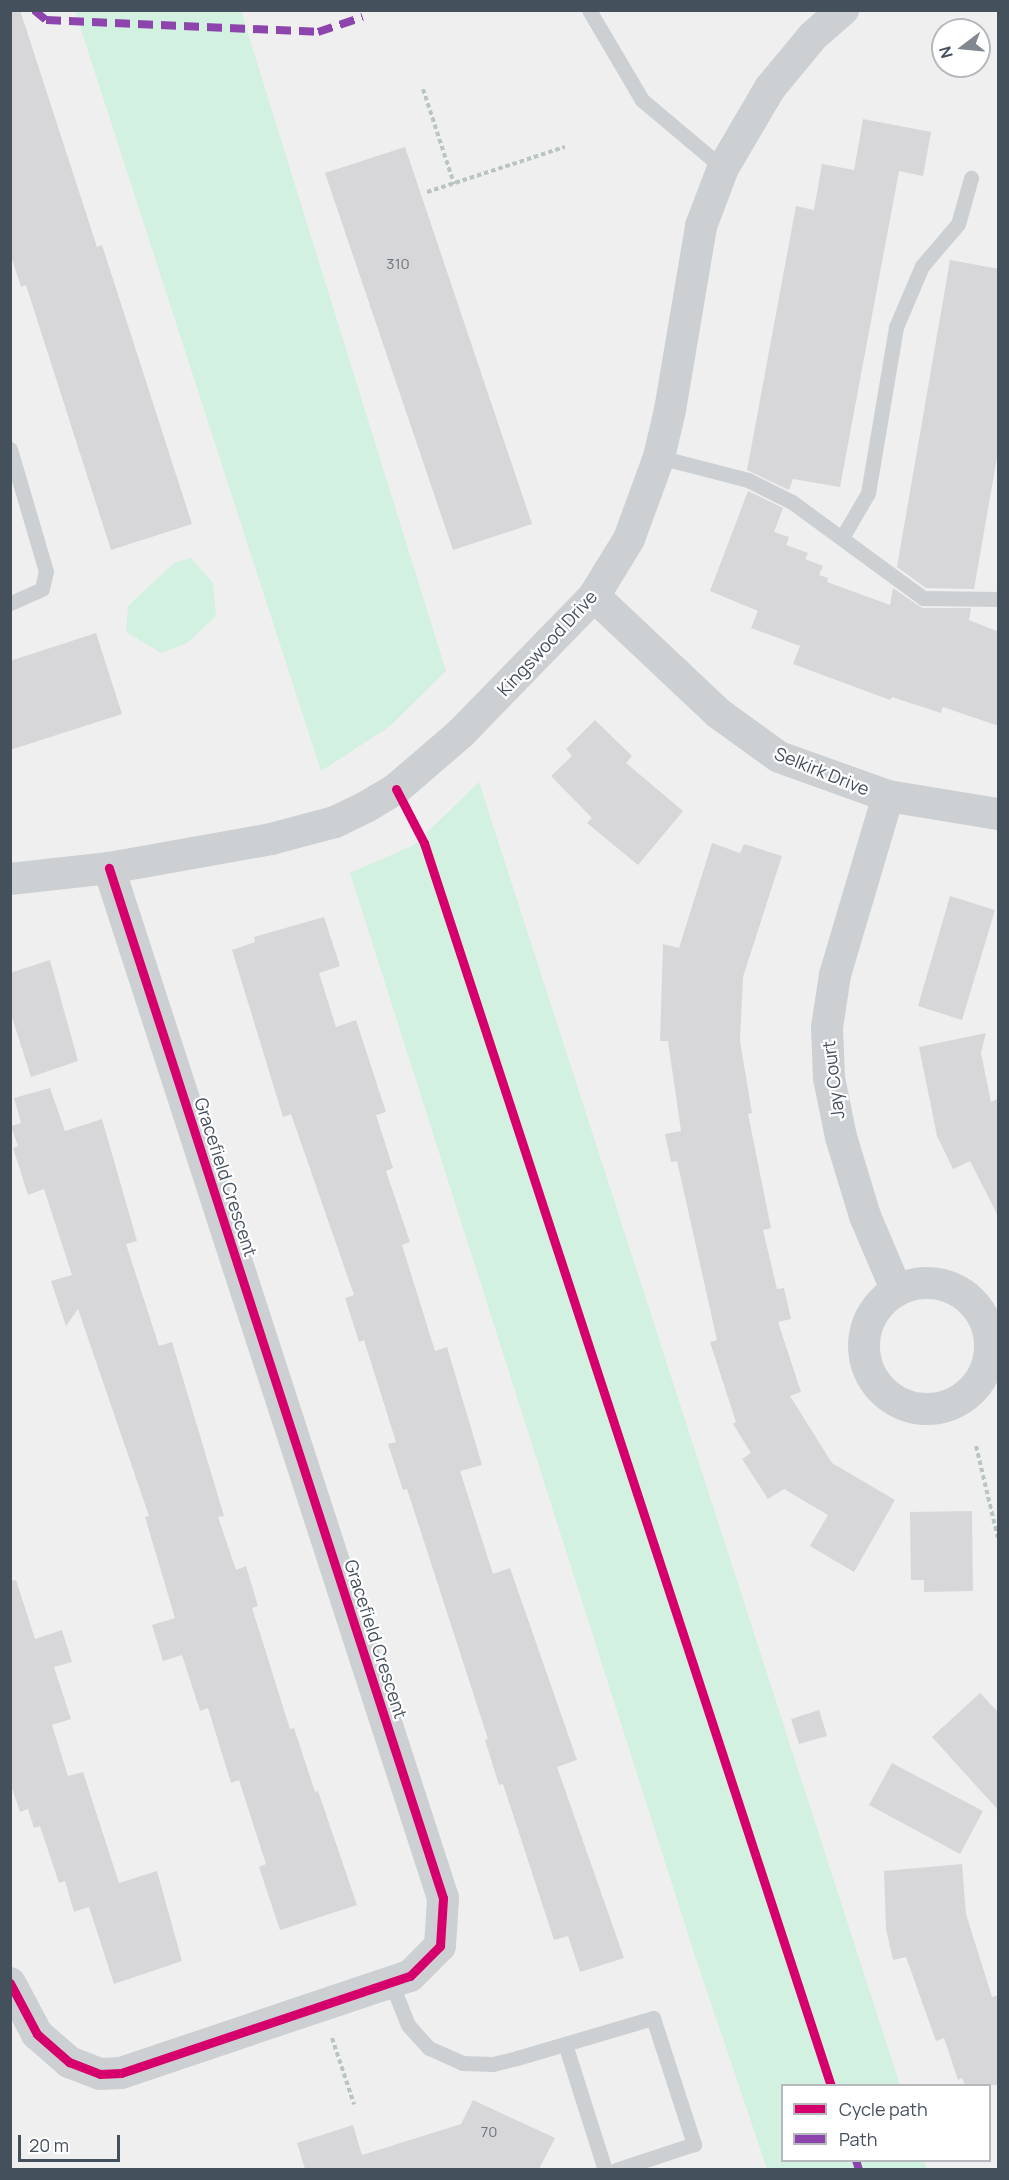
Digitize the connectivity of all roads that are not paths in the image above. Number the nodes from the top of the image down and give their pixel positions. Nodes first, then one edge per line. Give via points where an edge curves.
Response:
1 (588, 10) edge
2 (843, 10) edge
3 (723, 168) junction
4 (971, 178) dead end
5 (10, 449) edge
6 (658, 457) junction
7 (843, 536) junction
8 (594, 596) junction
9 (999, 599) edge
10 (10, 603) edge
11 (888, 796) junction
12 (999, 814) edge
13 (110, 868) junction
14 (10, 879) edge
15 (896, 1290) junction
16 (391, 1982) junction
17 (10, 1983) edge
18 (565, 2044) junction
19 (605, 2169) edge
20 (616, 2169) edge

1 - 3 lane via 642,100
2 - 3 street, Kingswood Drive via 813,36 770,88
3 - 6 street, Kingswood Drive via 701,226 670,410
4 - 7 lane via 958,224 922,266 896,327 868,493
5 - 10 lane via 46,571 42,589
6 - 7 lane via 748,480 792,502
6 - 8 street, Kingswood Drive via 629,539
7 - 9 lane via 923,598
8 - 11 street, Selkirk Drive via 718,713 779,757
8 - 13 street, Kingswood Drive via 460,733 396,789 366,807 334,822 271,839
11 - 12 street, Selkirk Drive
11 - 15 street, Jay Court via 835,975 827,1027 829,1078 840,1137 865,1216
13 - 14 street, Kingswood Drive
13 - 16 street, Gracefield Crescent via 443,1898 440,1946 410,1976
15 - 15 street via 874,1309 863,1337 866,1366 882,1391 907,1407 936,1409 964,1398 982,1378 990,1352 987,1324 972,1301 949,1286 922,1282
16 - 17 street, Gracefield Crescent via 121,2073 100,2074 69,2062 37,2034
16 - 18 lane via 408,2025 429,2048 462,2063 493,2064
18 - 19 lane
18 - 20 lane via 653,2018 694,2144

